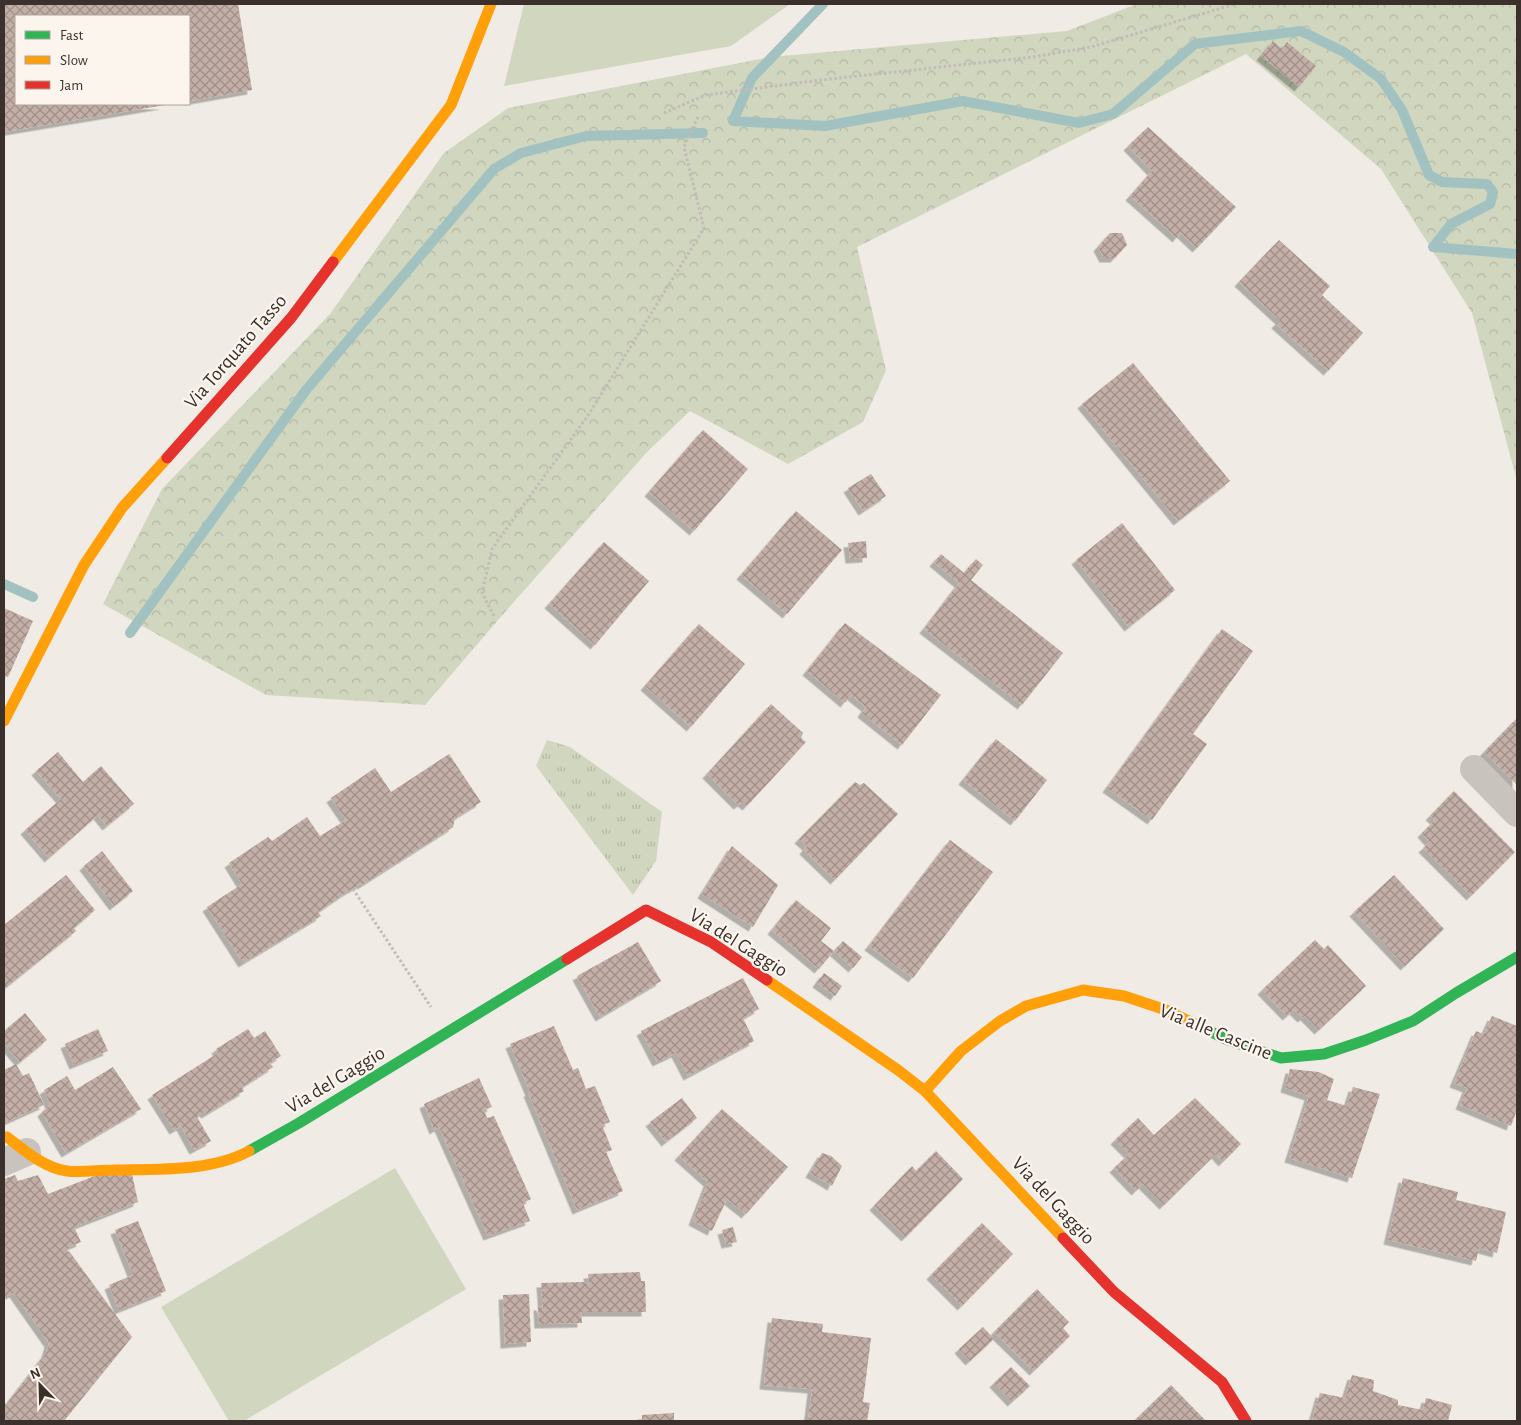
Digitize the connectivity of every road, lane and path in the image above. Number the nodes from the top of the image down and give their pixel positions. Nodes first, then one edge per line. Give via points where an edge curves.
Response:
1 (490, 4) edge
2 (1235, 4) edge
3 (664, 114) dead end
4 (698, 117) dead end
5 (494, 616) dead end
6 (4, 721) edge
7 (1474, 769) dead end
8 (1517, 813) edge
9 (353, 889) dead end
10 (1517, 957) edge
11 (448, 1032) junction
12 (925, 1091) junction
13 (4, 1137) edge
14 (15, 1157) edge
15 (1246, 1421) edge

1 - 6 street, Via Torquato Tasso via 451,105 291,318 122,508 84,566
2 - 3 path via 1082,48 1034,57 706,95
4 - 5 path via 684,147 704,228 589,414 492,549 482,592
7 - 8 street
9 - 11 path
10 - 12 street, Via alle Cascine via 1413,1021 1324,1054 1281,1058 1228,1040 1166,1010 1124,996 1083,990 1026,1006 1000,1020 961,1051
11 - 12 street, Via del Gaggio via 646,910 711,942
11 - 14 street, Via del Gaggio via 238,1157 175,1168 67,1171
12 - 15 street, Via del Gaggio via 1114,1292 1222,1382
13 - 14 street via 7,1137

